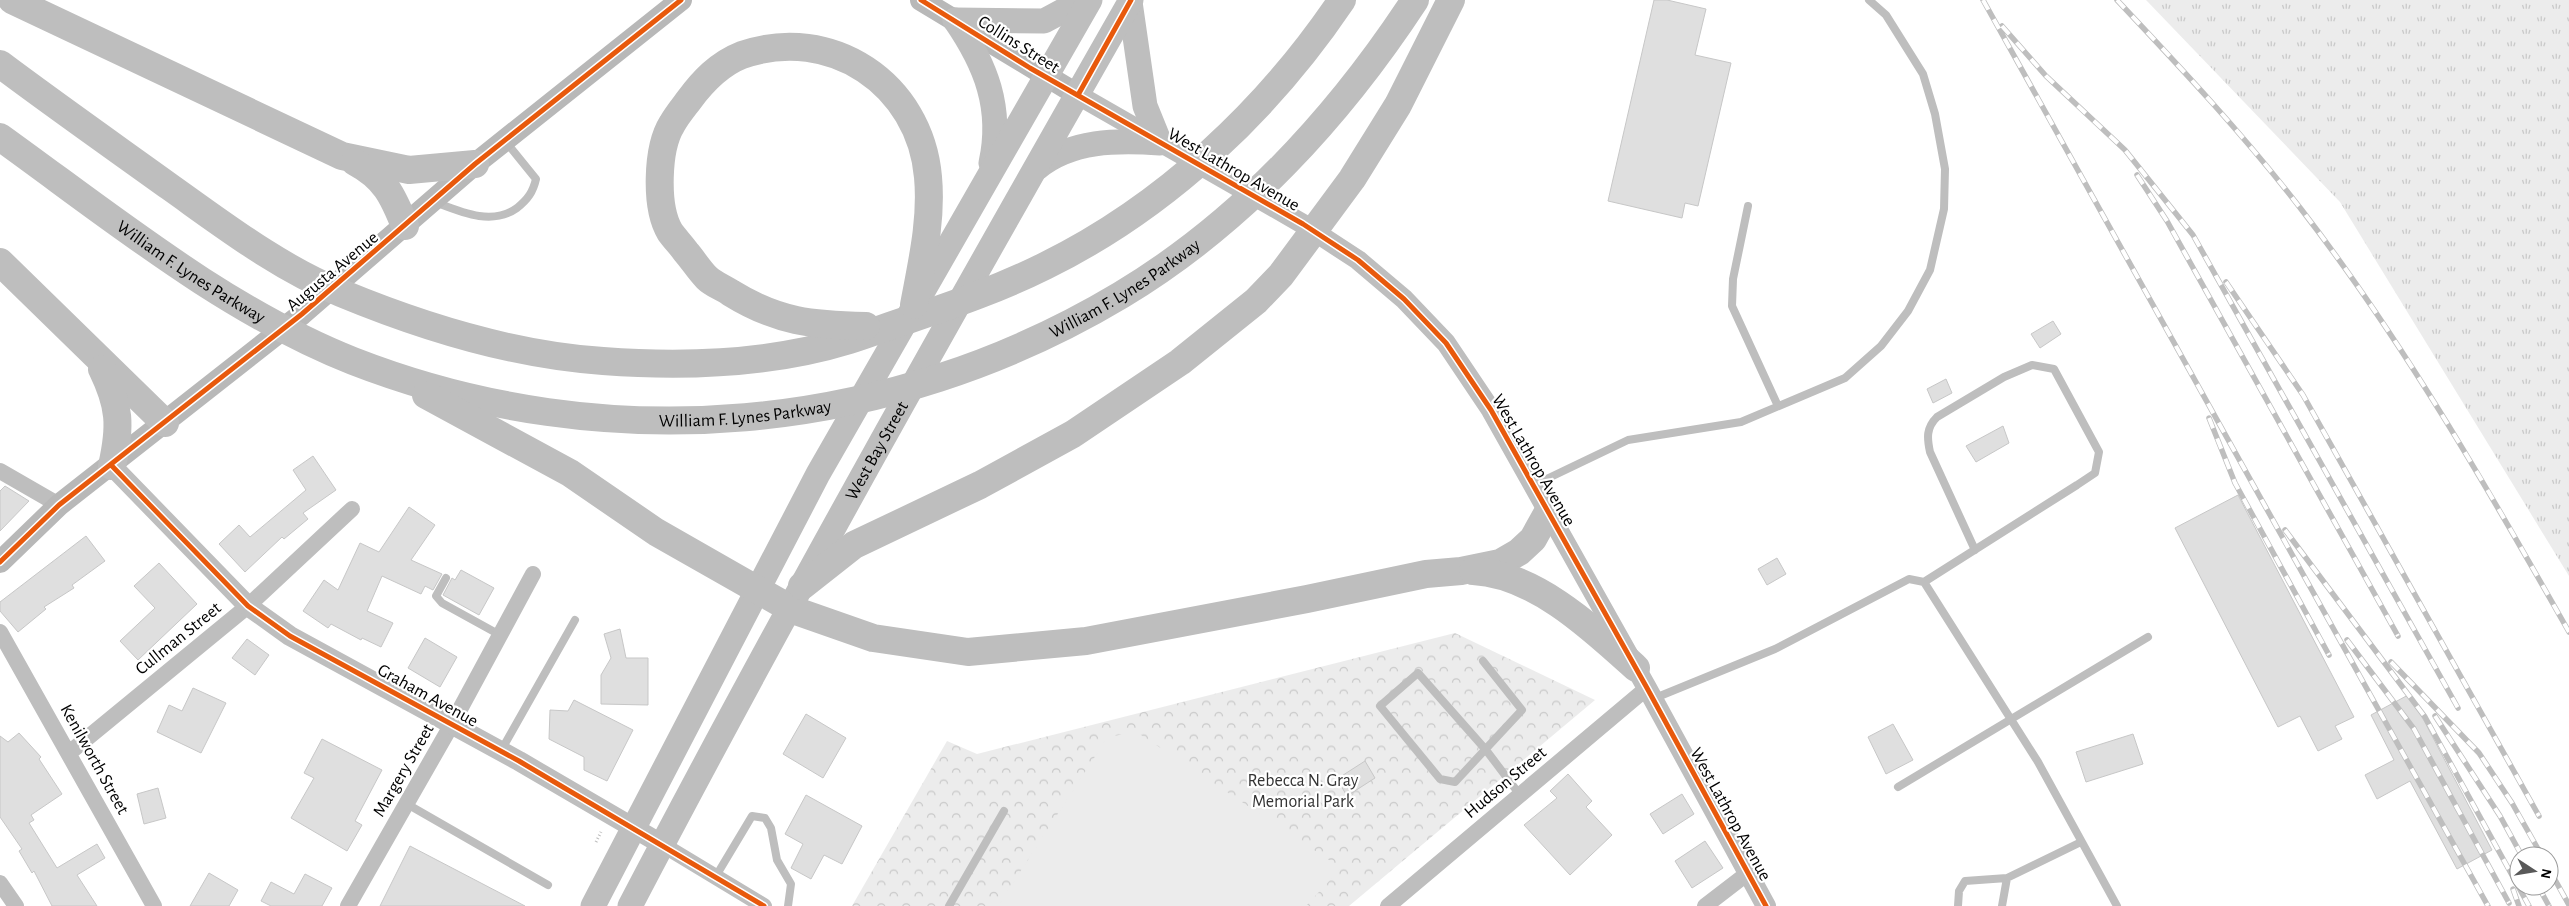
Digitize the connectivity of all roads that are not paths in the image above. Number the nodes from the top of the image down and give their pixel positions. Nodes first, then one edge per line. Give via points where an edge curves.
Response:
1 (12, 0) edge
2 (680, 0) edge
3 (921, 0) edge
4 (1084, 0) edge
5 (1090, 0) edge
6 (1342, 0) edge
7 (1415, 0) edge
8 (1451, 0) edge
9 (1869, 0) edge
10 (1131, 1) edge
11 (956, 20) junction
12 (0, 64) edge
13 (1045, 76) junction
14 (1078, 95) junction
15 (0, 137) edge
16 (504, 140) junction
17 (1160, 142) junction
18 (342, 156) junction
19 (475, 164) junction
20 (1033, 171) junction
21 (989, 174) junction
22 (433, 201) junction
23 (1748, 206) dead end
24 (405, 226) junction
25 (0, 262) edge
26 (914, 305) junction
27 (844, 333) junction
28 (96, 356) junction
29 (390, 374) junction
30 (1778, 406) junction
31 (165, 424) junction
32 (112, 466) junction
33 (0, 470) edge
34 (1532, 486) junction
35 (60, 505) junction
36 (352, 510) dead end
37 (1548, 512) junction
38 (1975, 550) junction
39 (0, 562) edge
40 (1461, 571) junction
41 (533, 574) dead end
42 (446, 578) dead end
43 (1924, 582) junction
44 (802, 586) junction
45 (248, 606) junction
46 (575, 620) dead end
47 (0, 632) edge
48 (500, 635) junction
49 (2148, 637) dead end
50 (1483, 661) dead end
51 (1645, 685) junction
52 (2011, 718) junction
53 (452, 724) junction
54 (1486, 750) junction
55 (500, 751) junction
56 (69, 753) junction
57 (1898, 787) dead end
58 (1520, 796) junction
59 (407, 804) junction
60 (1004, 811) dead end
61 (634, 829) junction
62 (2081, 842) junction
63 (663, 845) junction
64 (1748, 873) junction
65 (716, 876) junction
66 (2007, 878) junction
67 (0, 883) edge
68 (548, 885) dead end
69 (16, 906) edge
70 (154, 906) edge
71 (348, 906) edge
72 (593, 906) edge
73 (630, 906) edge
74 (764, 906) edge
75 (788, 906) edge
76 (949, 906) edge
77 (1388, 906) edge
78 (1705, 906) edge
79 (1766, 906) edge
80 (1958, 906) edge
81 (2002, 906) edge
82 (2117, 906) edge

1 - 18 highway
2 - 16 main road, Augusta Avenue
3 - 11 main road, Collins Street
4 - 11 main road via 1044,20
5 - 13 main road
6 - 27 highway via 1318,36 1227,138 1147,204 1047,266 976,298 888,326
7 - 29 highway, William F. Lynes Parkway via 1350,91 1298,152 1228,217 1123,294 1012,351 873,397 753,418 643,420 563,413 493,402
8 - 44 highway via 1398,105 1352,179 1281,275 1256,301 1180,362 1073,434 980,485 854,545
9 - 30 lane via 1886,15 1923,74 1935,114 1945,169 1944,208 1930,270 1908,311 1881,346 1845,378
10 - 14 main road, West Bay Street
10 - 17 main road via 1145,106
11 - 13 main road, Collins Street
11 - 21 main road via 975,48 993,98 994,151
12 - 27 highway via 266,254 338,292 415,320 504,345 600,361 722,362 783,354
13 - 14 main road, Collins Street
13 - 21 main road
14 - 17 street, West Lathrop Avenue
14 - 20 main road, West Bay Street
15 - 29 highway, William F. Lynes Parkway via 253,312 349,359
16 - 19 main road, Augusta Avenue
16 - 22 lane via 536,179 527,200 508,214 495,218 467,214
17 - 20 main road via 1089,144 1047,160
17 - 34 street, West Lathrop Avenue via 1318,234 1358,260 1404,299 1446,343 1491,410
18 - 19 highway via 409,170
18 - 24 highway via 374,172 395,200
19 - 22 main road, Augusta Avenue
20 - 44 main road, West Bay Street
21 - 26 main road
22 - 24 main road, Augusta Avenue
23 - 30 lane via 1732,279 1732,306
24 - 31 main road, Augusta Avenue
25 - 28 highway
26 - 27 highway via 927,234 928,175 921,145 897,98 876,75 848,59 813,48 778,48 741,56 705,78 670,125 659,169 669,231 707,278 758,310
26 - 61 main road via 818,474
28 - 31 highway
28 - 32 highway via 114,393 118,413 118,436
29 - 40 highway via 570,473 656,532 793,610 873,638 968,652 1086,641 1426,574
30 - 34 lane via 1740,422 1628,440
31 - 32 main road, Augusta Avenue
32 - 35 main road, Augusta Avenue
32 - 45 street, Graham Avenue
33 - 35 street
34 - 37 street, West Lathrop Avenue
35 - 39 main road, Augusta Avenue
36 - 45 street, Cullman Street
37 - 40 highway via 1533,539 1520,552 1500,563
37 - 51 street, West Lathrop Avenue
38 - 38 lane via 2095,473 2099,452 2054,369 2032,365 2004,377 1930,424 1927,438 1930,452
38 - 43 lane
40 - 51 highway via 1487,572 1546,596 1575,616
41 - 48 street, Margery Street
42 - 48 lane via 436,596 442,603
43 - 51 lane via 1909,579 1775,650
43 - 52 lane
44 - 63 main road, West Bay Street
45 - 53 street, Graham Avenue via 290,636
45 - 56 street, Cullman Street
46 - 55 lane
47 - 56 street, Kenilworth Street
48 - 53 street, Margery Street
49 - 52 lane
50 - 54 lane via 1522,710
51 - 58 street, Hudson Street
51 - 64 street, West Lathrop Avenue
52 - 57 lane
52 - 62 lane
53 - 55 street, Graham Avenue
53 - 59 street, Margery Street
54 - 54 lane via 1418,673 1380,706 1440,779 1455,782
54 - 58 lane
55 - 61 street, Graham Avenue
56 - 70 street, Kenilworth Street
58 - 77 street, Hudson Street
59 - 68 lane
59 - 71 street, Margery Street
60 - 76 lane
61 - 63 street, Graham Avenue
61 - 72 main road
62 - 66 lane
62 - 82 lane
63 - 65 street, Graham Avenue
63 - 73 main road, West Bay Street
64 - 78 street
64 - 79 street, West Lathrop Avenue
65 - 74 street, Graham Avenue
65 - 75 lane via 752,816 765,818 771,828 777,860 790,884
66 - 80 lane via 1965,881 1958,891
66 - 81 lane
67 - 69 street

